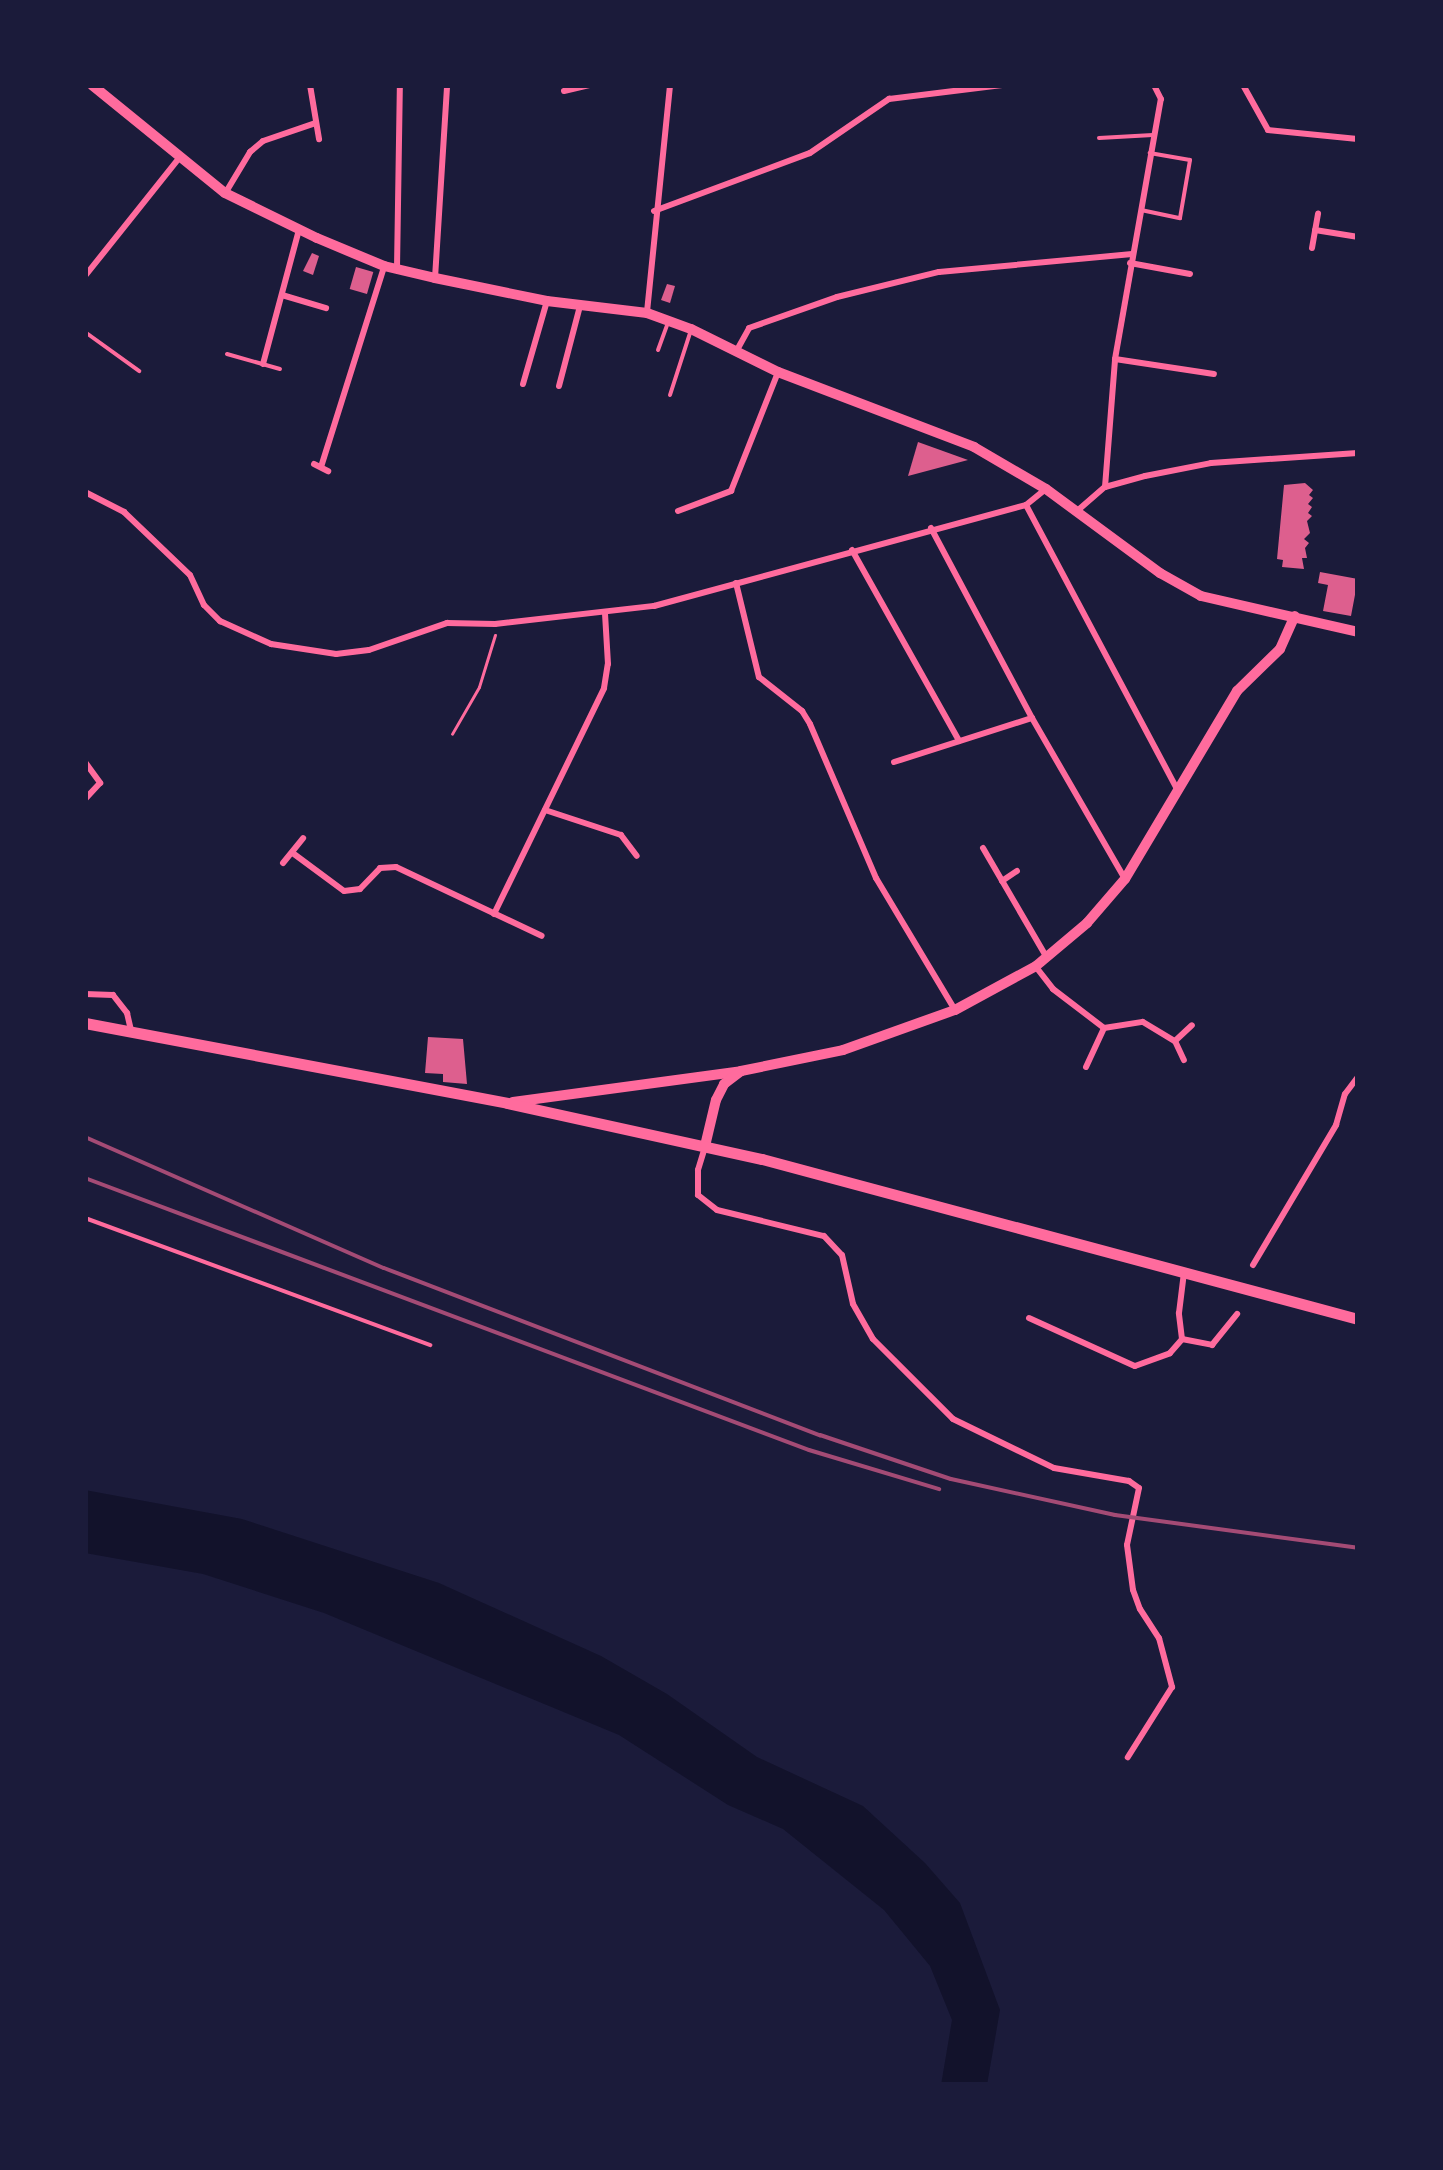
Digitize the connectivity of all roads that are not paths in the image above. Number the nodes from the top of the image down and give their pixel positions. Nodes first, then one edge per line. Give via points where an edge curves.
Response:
1 (92, 85) edge
2 (310, 85) edge
3 (400, 85) edge
4 (447, 85) edge
5 (589, 85) edge
6 (670, 85) edge
7 (1002, 85) edge
8 (1243, 85) edge
9 (1154, 86) edge
10 (564, 91) dead end
11 (316, 122) junction
12 (1153, 135) junction
13 (1099, 138) dead end
14 (319, 139) dead end
15 (1358, 140) edge
16 (1150, 153) junction
17 (180, 157) junction
18 (226, 194) junction
19 (1141, 210) junction
20 (654, 211) junction
21 (1318, 214) dead end
22 (300, 228) junction
23 (1316, 230) junction
24 (1358, 236) edge
25 (1312, 248) dead end
26 (1132, 254) junction
27 (1130, 263) junction
28 (384, 266) junction
29 (397, 268) junction
30 (1190, 274) dead end
31 (85, 276) edge
32 (435, 278) junction
33 (282, 295) junction
34 (547, 300) junction
35 (580, 305) junction
36 (326, 308) dead end
37 (646, 313) junction
38 (668, 320) junction
39 (692, 329) junction
40 (85, 332) edge
41 (658, 350) dead end
42 (737, 350) junction
43 (227, 354) dead end
44 (1115, 359) junction
45 (262, 364) junction
46 (280, 368) dead end
47 (139, 372) dead end
48 (778, 372) junction
49 (1214, 374) dead end
50 (523, 384) dead end
51 (558, 386) dead end
52 (670, 395) dead end
53 (1358, 453) edge
54 (321, 467) dead end
55 (1106, 486) junction
56 (1046, 489) junction
57 (85, 492) edge
58 (1026, 506) junction
59 (678, 511) dead end
60 (1076, 511) junction
61 (931, 528) junction
62 (852, 550) junction
63 (736, 583) junction
64 (605, 613) junction
65 (1295, 616) junction
66 (1358, 632) edge
67 (1032, 718) junction
68 (959, 741) junction
69 (85, 762) edge
70 (894, 762) dead end
71 (1178, 791) junction
72 (85, 799) edge
73 (545, 810) junction
74 (303, 838) dead end
75 (982, 848) dead end
76 (294, 854) junction
77 (637, 856) dead end
78 (283, 863) dead end
79 (1017, 871) dead end
80 (1126, 879) junction
81 (1002, 881) junction
82 (494, 914) junction
83 (542, 936) dead end
84 (1047, 958) junction
85 (1036, 966) junction
86 (85, 994) edge
87 (955, 1010) junction
88 (85, 1022) edge
89 (1192, 1026) dead end
90 (1104, 1028) junction
91 (131, 1032) junction
92 (1174, 1041) junction
93 (1184, 1060) dead end
94 (1086, 1067) dead end
95 (741, 1070) junction
96 (1358, 1077) edge
97 (507, 1103) junction
98 (705, 1146) junction
99 (85, 1218) edge
100 (1253, 1265) dead end
101 (1184, 1274) junction
102 (1236, 1314) dead end
103 (1028, 1318) dead end
104 (1358, 1319) edge
105 (1182, 1339) junction
106 (430, 1345) dead end
107 (1128, 1757) dead end

1 - 17 main road
2 - 11 street
3 - 29 street
4 - 32 street
5 - 10 street
6 - 20 street
7 - 20 street via 889,99 810,153
8 - 15 street via 1268,130
9 - 12 street via 1161,99
11 - 14 street
11 - 18 street via 262,141
12 - 13 lane
12 - 16 street
16 - 19 street
16 - 19 lane via 1190,160 1180,218
17 - 18 main road
17 - 31 street
18 - 22 main road
19 - 26 street
20 - 37 street
21 - 23 street
22 - 28 main road
22 - 33 street
23 - 24 street
23 - 25 street
26 - 27 street
26 - 42 street via 922,276 749,328
27 - 30 street
27 - 44 street
28 - 29 main road
28 - 54 street
29 - 32 main road
32 - 34 main road
33 - 36 street
33 - 45 street
34 - 35 main road
34 - 50 street
35 - 37 main road
35 - 51 street
37 - 38 main road
38 - 39 main road
38 - 41 lane
39 - 42 main road
39 - 52 lane
40 - 47 lane
42 - 48 main road
43 - 45 lane
44 - 49 street
44 - 55 street
45 - 46 lane
48 - 56 main road via 974,448
48 - 59 street via 731,491
53 - 55 street via 1212,463
55 - 60 street
56 - 58 street
56 - 60 main road
57 - 64 street via 124,512 190,575 220,621 271,644 336,654 369,650 447,623
58 - 61 street
58 - 71 street
60 - 65 main road via 1201,596
61 - 62 street
61 - 67 street
62 - 63 street
62 - 68 street
63 - 64 street
63 - 87 street via 758,677 802,710 876,878
64 - 73 street via 604,688
65 - 66 main road
65 - 71 main road via 1280,649 1237,690
67 - 68 street
67 - 80 street
68 - 70 street
69 - 72 street via 100,783
71 - 80 main road
73 - 77 street via 621,834
73 - 82 street
74 - 76 street
75 - 81 street
76 - 78 street
76 - 82 street via 344,891 360,889 380,868 396,868
79 - 81 street
80 - 84 main road
81 - 84 street
82 - 83 street
84 - 85 main road
85 - 87 main road
85 - 90 street via 1052,990
86 - 91 street via 114,995
87 - 95 main road via 843,1050
88 - 91 highway
89 - 92 street
90 - 92 street via 1143,1022
90 - 94 street
91 - 97 highway
92 - 93 street
95 - 97 main road
95 - 98 main road via 716,1100
96 - 100 street
97 - 98 highway
98 - 101 highway
98 - 107 street via 698,1195 718,1210 824,1236 842,1255 854,1304 874,1339 953,1419 1054,1468 1139,1488 1127,1545 1136,1601 1160,1638 1172,1687
99 - 106 lane
101 - 104 highway
101 - 105 street
102 - 105 street via 1212,1346
103 - 105 street via 1136,1366 1170,1353

